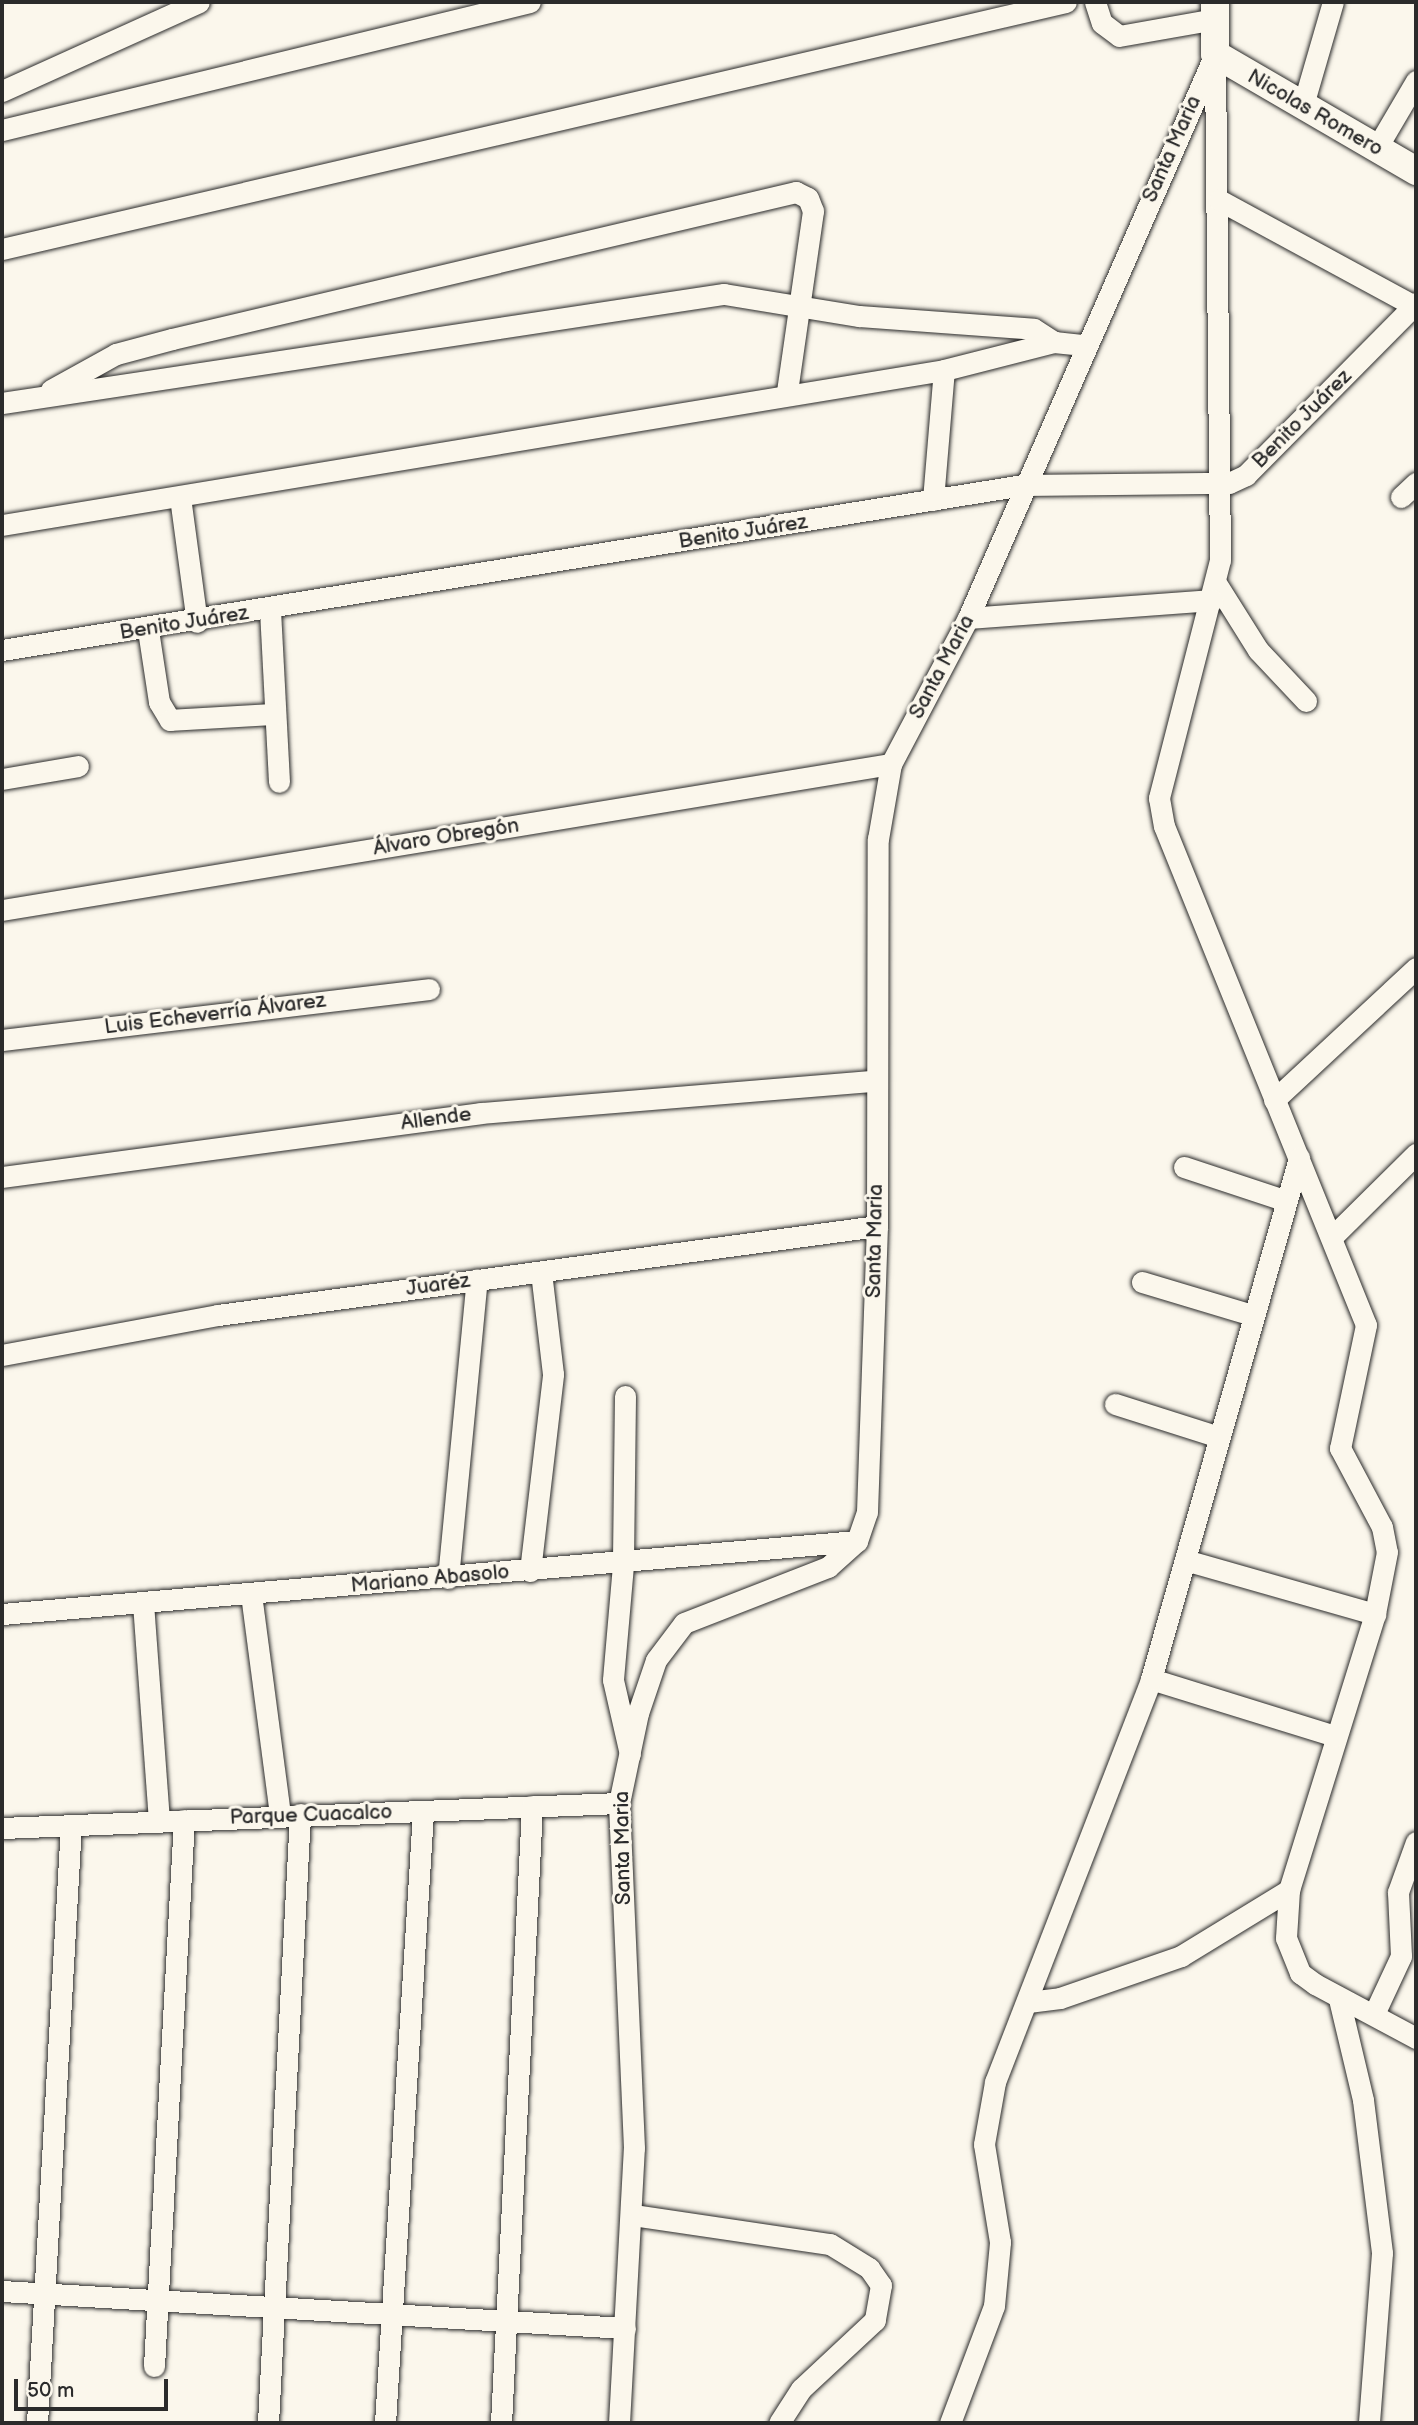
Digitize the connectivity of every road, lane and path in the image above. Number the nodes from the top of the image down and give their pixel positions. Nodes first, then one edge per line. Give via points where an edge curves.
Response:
1 (199, 2) edge
2 (530, 2) edge
3 (1066, 2) edge
4 (1095, 2) edge
5 (1333, 2) edge
6 (1215, 10) edge
7 (1214, 54) junction
8 (1416, 80) edge
9 (2, 91) edge
10 (1303, 105) junction
11 (2, 130) edge
12 (1376, 149) junction
13 (1416, 172) edge
14 (1219, 200) junction
15 (2, 249) edge
16 (797, 303) junction
17 (1416, 305) edge
18 (1054, 342) junction
19 (1084, 345) junction
20 (944, 370) junction
21 (787, 392) junction
22 (43, 395) junction
23 (2, 403) edge
24 (1023, 485) junction
25 (1221, 485) junction
26 (180, 497) junction
27 (933, 500) junction
28 (2, 525) edge
29 (1214, 592) junction
30 (270, 610) junction
31 (968, 618) junction
32 (197, 622) junction
33 (148, 630) junction
34 (2, 650) edge
35 (1306, 701) dead end
36 (275, 714) junction
37 (891, 764) junction
38 (78, 766) dead end
39 (2, 779) edge
40 (279, 782) dead end
41 (2, 910) edge
42 (1416, 968) edge
43 (429, 989) dead end
44 (2, 1040) edge
45 (873, 1081) junction
46 (1274, 1100) junction
47 (1416, 1154) edge
48 (1299, 1158) junction
49 (1184, 1167) dead end
50 (2, 1177) edge
51 (1284, 1200) junction
52 (877, 1227) junction
53 (1333, 1236) junction
54 (541, 1272) junction
55 (477, 1279) junction
56 (1142, 1282) dead end
57 (1252, 1315) junction
58 (2, 1356) edge
59 (625, 1395) dead end
60 (1115, 1404) dead end
61 (1216, 1436) junction
62 (857, 1541) junction
63 (1185, 1560) junction
64 (623, 1565) junction
65 (530, 1571) junction
66 (449, 1578) junction
67 (251, 1594) junction
68 (143, 1603) junction
69 (2, 1614) edge
70 (1375, 1614) junction
71 (1151, 1679) junction
72 (1335, 1736) junction
73 (630, 1756) junction
74 (619, 1802) junction
75 (532, 1805) junction
76 (423, 1812) junction
77 (290, 1814) junction
78 (159, 1819) junction
79 (184, 1820) junction
80 (71, 1825) junction
81 (2, 1828) edge
82 (1416, 1842) edge
83 (1410, 1881) edge
84 (1289, 1890) junction
85 (1339, 1999) junction
86 (1028, 2002) junction
87 (1374, 2014) junction
88 (1416, 2038) edge
89 (633, 2215) junction
90 (2, 2291) edge
91 (43, 2294) junction
92 (160, 2301) junction
93 (274, 2303) junction
94 (394, 2313) junction
95 (507, 2320) junction
96 (625, 2328) junction
97 (154, 2366) dead end
98 (37, 2423) edge
99 (268, 2423) edge
100 (385, 2423) edge
101 (501, 2423) edge
102 (619, 2423) edge
103 (779, 2423) edge
104 (950, 2423) edge
105 (1369, 2423) edge

1 - 9 street
2 - 11 street
3 - 15 street
4 - 6 street via 1102,23 1119,36
5 - 10 street
6 - 7 main road, Santa Maria
7 - 10 main road, Nicolas Romero
7 - 14 street
7 - 19 street, Santa Maria
8 - 12 street
10 - 12 main road, Nicolas Romero
12 - 13 main road, Nicolas Romero
14 - 17 street
14 - 25 street
16 - 18 street via 859,316 1034,329
16 - 21 street
16 - 22 street via 724,294 620,305
16 - 22 street via 813,211 803,194 788,191 116,354
17 - 25 street, Benito Juárez via 1246,475
18 - 19 street
18 - 20 street
19 - 24 street, Santa Maria
20 - 21 street
20 - 27 street
21 - 26 street
22 - 23 street
24 - 25 street, Benito Juárez
24 - 27 street, Benito Juárez
24 - 31 street, Santa Maria
25 - 29 street
26 - 28 street
26 - 32 street
27 - 30 street, Benito Juárez
29 - 31 street
29 - 35 street via 1258,650
29 - 46 street via 1159,799 1164,825
30 - 32 street, Benito Juárez
30 - 36 street
31 - 37 street, Santa Maria
32 - 33 street, Benito Juárez
33 - 34 street, Benito Juárez
33 - 36 street via 159,702 170,720
36 - 40 street
37 - 41 street, Álvaro Obregón
37 - 45 street, Santa Maria via 878,839
38 - 39 street
42 - 46 street
43 - 44 street, Luis Echeverría Álvarez
45 - 50 street, Allende via 481,1113
45 - 52 street, Santa Maria
46 - 48 street
47 - 53 street
48 - 51 street
48 - 53 street
49 - 51 street
51 - 57 street
52 - 54 street, Juaréz
52 - 62 street, Santa Maria via 867,1512
53 - 70 street via 1366,1325 1340,1448 1382,1527 1387,1552
54 - 55 street, Juaréz
54 - 65 street via 553,1374
55 - 58 street, Juaréz via 218,1315
55 - 66 street
56 - 57 street
57 - 61 street
59 - 64 street
60 - 61 street
61 - 63 street
62 - 64 street, Mariano Abasolo
62 - 73 street, Santa Maria via 828,1567 684,1623 656,1660
63 - 70 street
63 - 71 street
64 - 65 street, Mariano Abasolo
64 - 73 street via 613,1680
65 - 66 street, Mariano Abasolo
66 - 67 street, Mariano Abasolo
67 - 68 street, Mariano Abasolo
67 - 77 street
68 - 69 street, Mariano Abasolo
68 - 78 street
70 - 72 street
71 - 72 street
71 - 86 street
72 - 84 street
73 - 74 street, Santa Maria
74 - 75 street, Parque Cuacalco
74 - 89 street, Santa Maria
75 - 76 street, Parque Cuacalco
75 - 95 street via 509,2175
76 - 77 street, Parque Cuacalco
76 - 94 street
77 - 79 street, Parque Cuacalco
77 - 93 street
78 - 79 street, Parque Cuacalco
78 - 80 street, Parque Cuacalco
79 - 92 street
80 - 81 street, Parque Cuacalco
80 - 91 street
82 - 83 street
83 - 87 street via 1401,1956
84 - 85 street via 1290,1956 1300,1973
84 - 86 street via 1181,1956 1060,1998
85 - 87 street
85 - 105 street via 1363,2100 1382,2253
86 - 104 street via 1002,2056 984,2144 999,2242 993,2306
87 - 88 street
89 - 96 street, Santa Maria
89 - 103 street via 830,2244 869,2268 881,2285 874,2320 802,2389
90 - 91 street
91 - 92 street
91 - 98 street
92 - 93 street
92 - 97 street
93 - 94 street
93 - 99 street
94 - 95 street
94 - 100 street
95 - 96 street
95 - 101 street
96 - 102 street, Santa Maria

